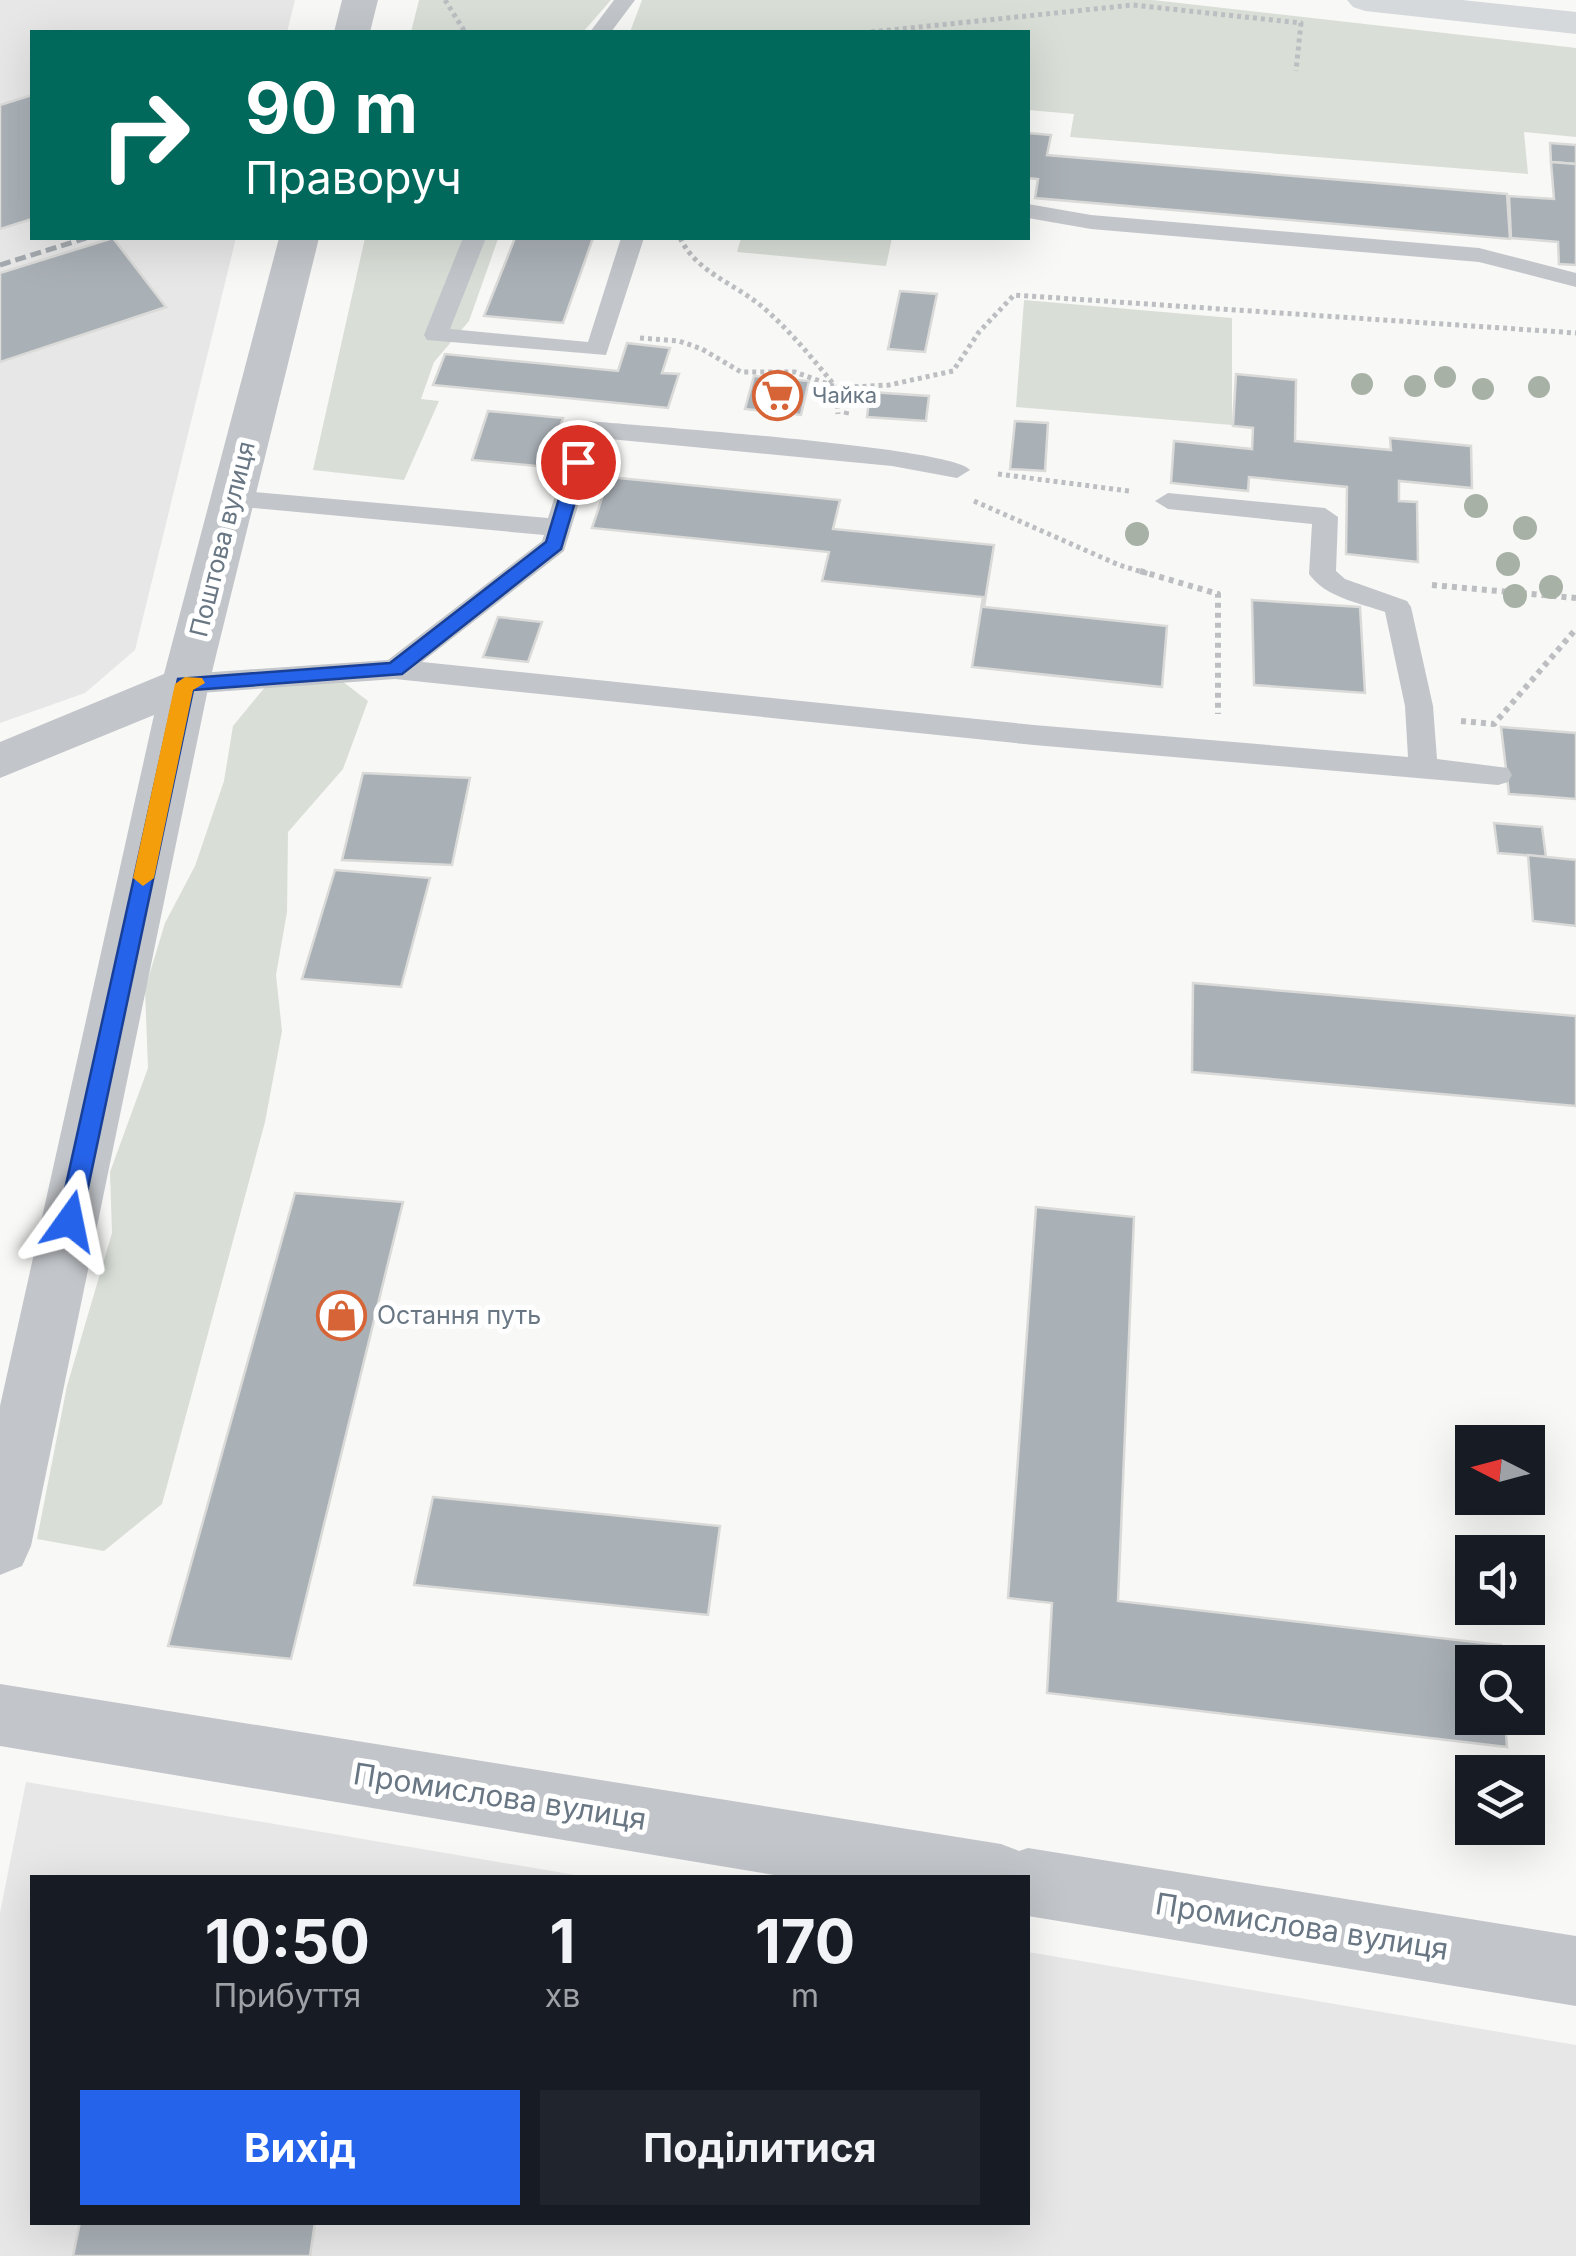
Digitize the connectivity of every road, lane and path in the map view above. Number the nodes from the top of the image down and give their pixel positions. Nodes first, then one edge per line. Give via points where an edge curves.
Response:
1 (360, 0) edge
2 (445, 0) edge
3 (625, 0) edge
4 (1365, 0) edge
5 (1576, 24) edge
6 (352, 30) edge
7 (463, 30) edge
8 (602, 30) edge
9 (890, 30) edge
10 (1296, 71) dead end
11 (1030, 211) edge
12 (298, 240) edge
13 (473, 240) edge
14 (632, 240) edge
15 (681, 240) edge
16 (1576, 280) edge
17 (1576, 333) edge
18 (836, 388) dead end
19 (814, 451) junction
20 (957, 470) joint
21 (232, 498) junction
22 (1168, 500) joint
23 (558, 528) junction
24 (1415, 583) dead end
25 (1576, 598) edge
26 (1576, 629) edge
27 (395, 669) junction
28 (185, 684) junction
29 (1420, 718) junction
30 (0, 761) edge
31 (1423, 768) junction
32 (1498, 775) dead end
33 (0, 1546) edge
34 (0, 1715) edge
35 (983, 1875) edge
36 (1030, 1882) edge
37 (1576, 1971) edge

1 - 6 street
2 - 7 path
3 - 8 lane
4 - 5 main road
9 - 10 path via 1133,5 1300,23
11 - 16 lane via 1479,255
12 - 21 street, Поштова вулиця
13 - 14 lane via 436,335 597,350
15 - 18 path via 691,262 749,296
17 - 19 path via 1014,295 953,371 851,387 844,423
19 - 20 lane
19 - 23 lane via 589,429
20 - 22 path via 1106,486
21 - 23 lane
21 - 28 street, Поштова вулиця
22 - 29 lane via 1325,517 1322,574 1397,607
23 - 27 lane via 554,544
24 - 25 path
26 - 29 path via 1494,724
27 - 28 lane
27 - 31 lane
28 - 30 street
28 - 33 street, Поштова вулиця
29 - 31 lane
31 - 32 lane
34 - 35 street, Промислова вулиця
36 - 37 street, Промислова вулиця

